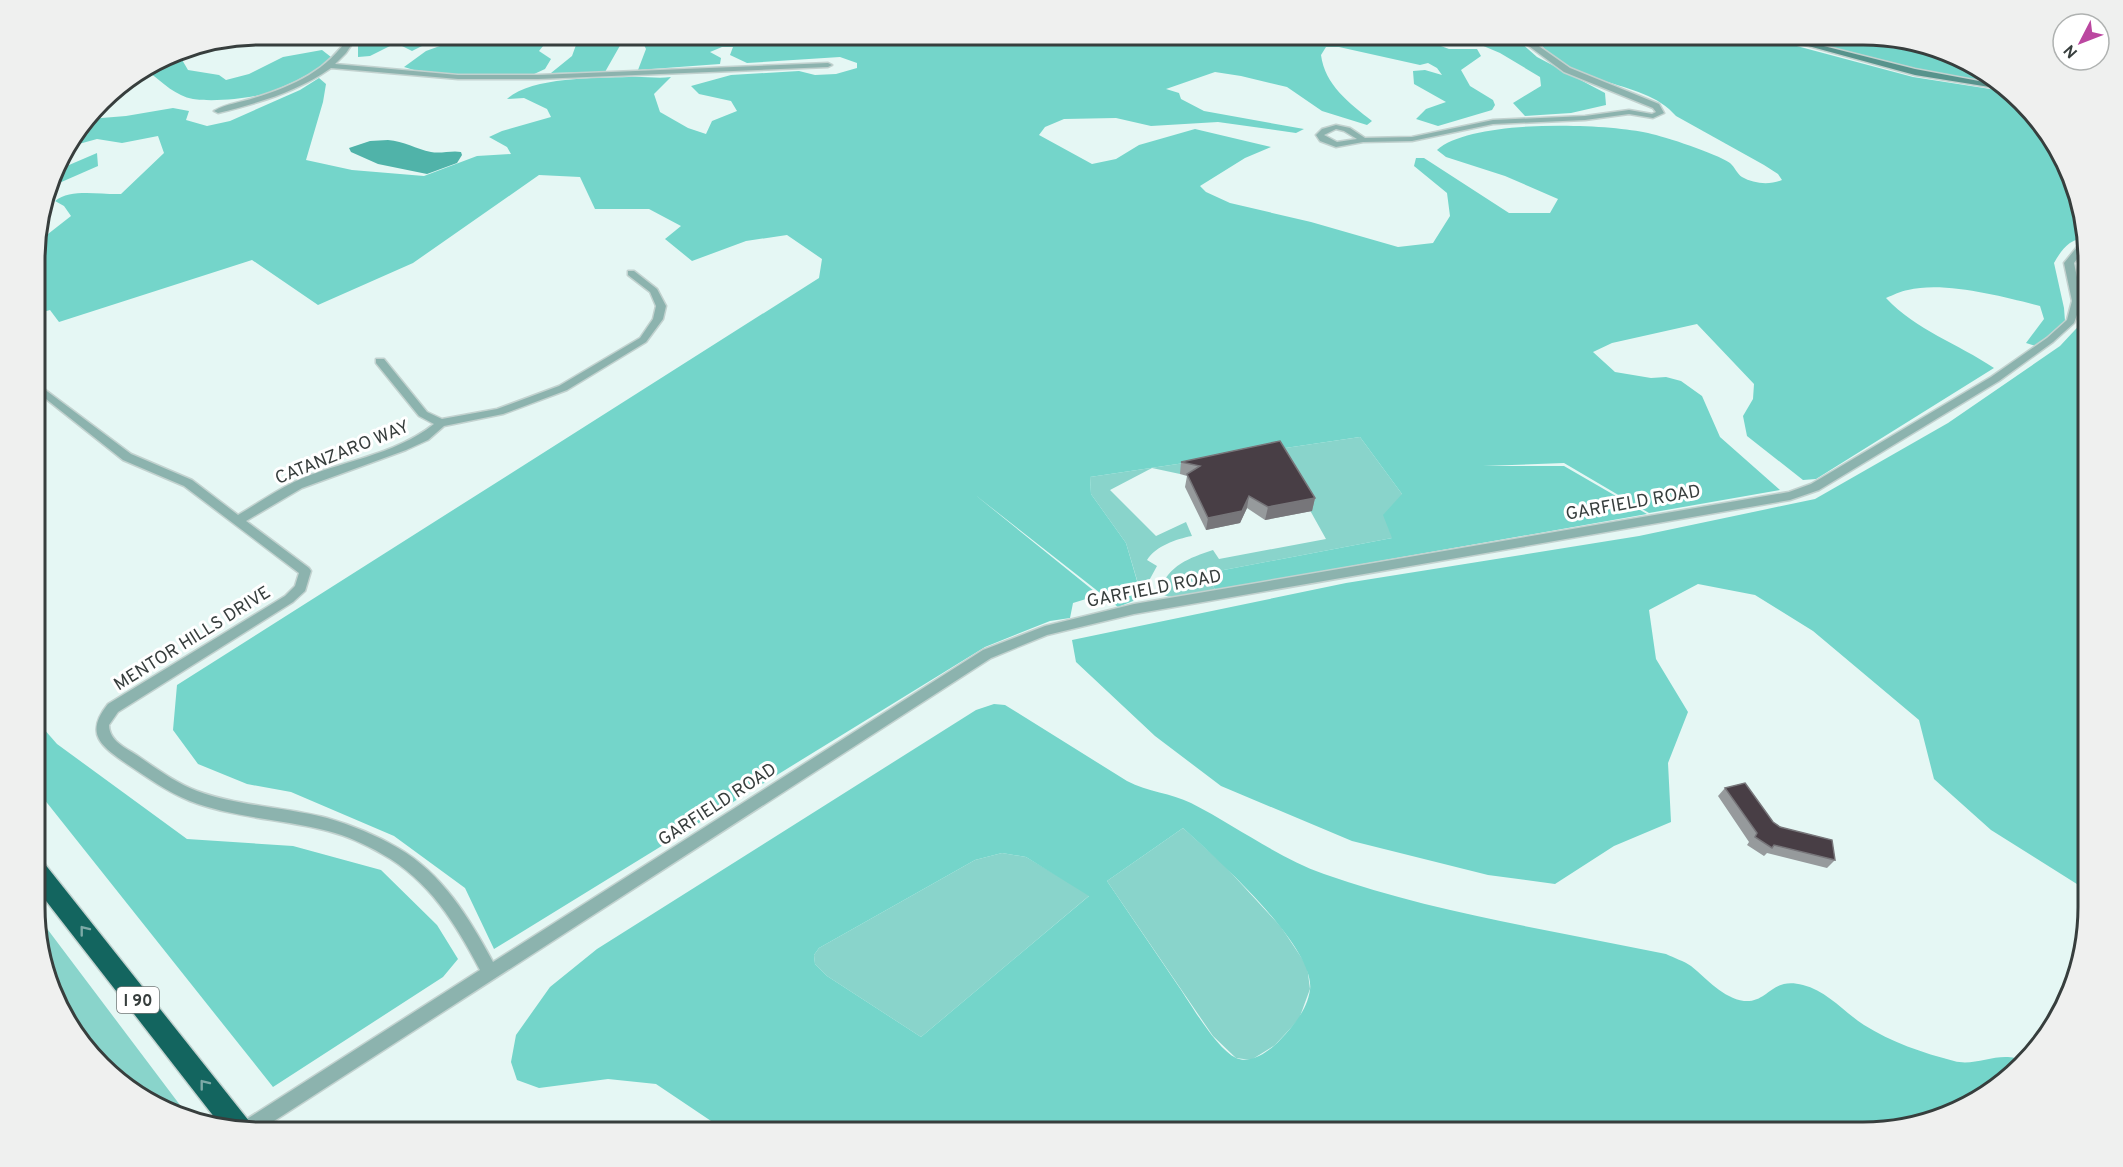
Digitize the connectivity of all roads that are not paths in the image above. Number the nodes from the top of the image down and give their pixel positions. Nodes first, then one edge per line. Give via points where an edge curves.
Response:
1 (348, 45) edge
2 (1531, 45) edge
3 (1813, 45) edge
4 (828, 65) dead end
5 (331, 66) junction
6 (1987, 85) edge
7 (1638, 98) junction
8 (218, 111) dead end
9 (1629, 112) junction
10 (1363, 140) dead end
11 (2078, 251) edge
12 (631, 273) dead end
13 (380, 362) dead end
14 (45, 393) edge
15 (441, 423) junction
16 (239, 520) junction
17 (45, 881) edge
18 (490, 973) junction
19 (232, 1120) edge
20 (258, 1122) edge

1 - 5 street
2 - 7 street via 1567,70
3 - 6 main road via 1915,72
4 - 5 street via 538,77 458,76
5 - 8 street via 284,90
7 - 9 street via 1629,105
7 - 9 street via 1660,112 1653,116
9 - 10 street via 1493,122 1412,139
11 - 18 street, GARFIELD ROAD via 2068,263 2077,301 2072,321 1995,379 1815,487 1790,496 1145,607 1017,641 987,654
12 - 15 street, CATANZARO WAY via 660,300 658,319 643,340 548,395 492,414
13 - 15 street via 423,414
14 - 16 street, MENTOR HILLS DRIVE via 127,457 188,483
15 - 16 street, CATANZARO WAY via 409,444 298,484
16 - 18 street, MENTOR HILLS DRIVE via 302,567 306,576 301,588 283,604 113,708 102,727 104,739 195,796 329,825 401,857 448,899
19 -> 17 highway, I 90
18 - 20 street, GARFIELD ROAD

